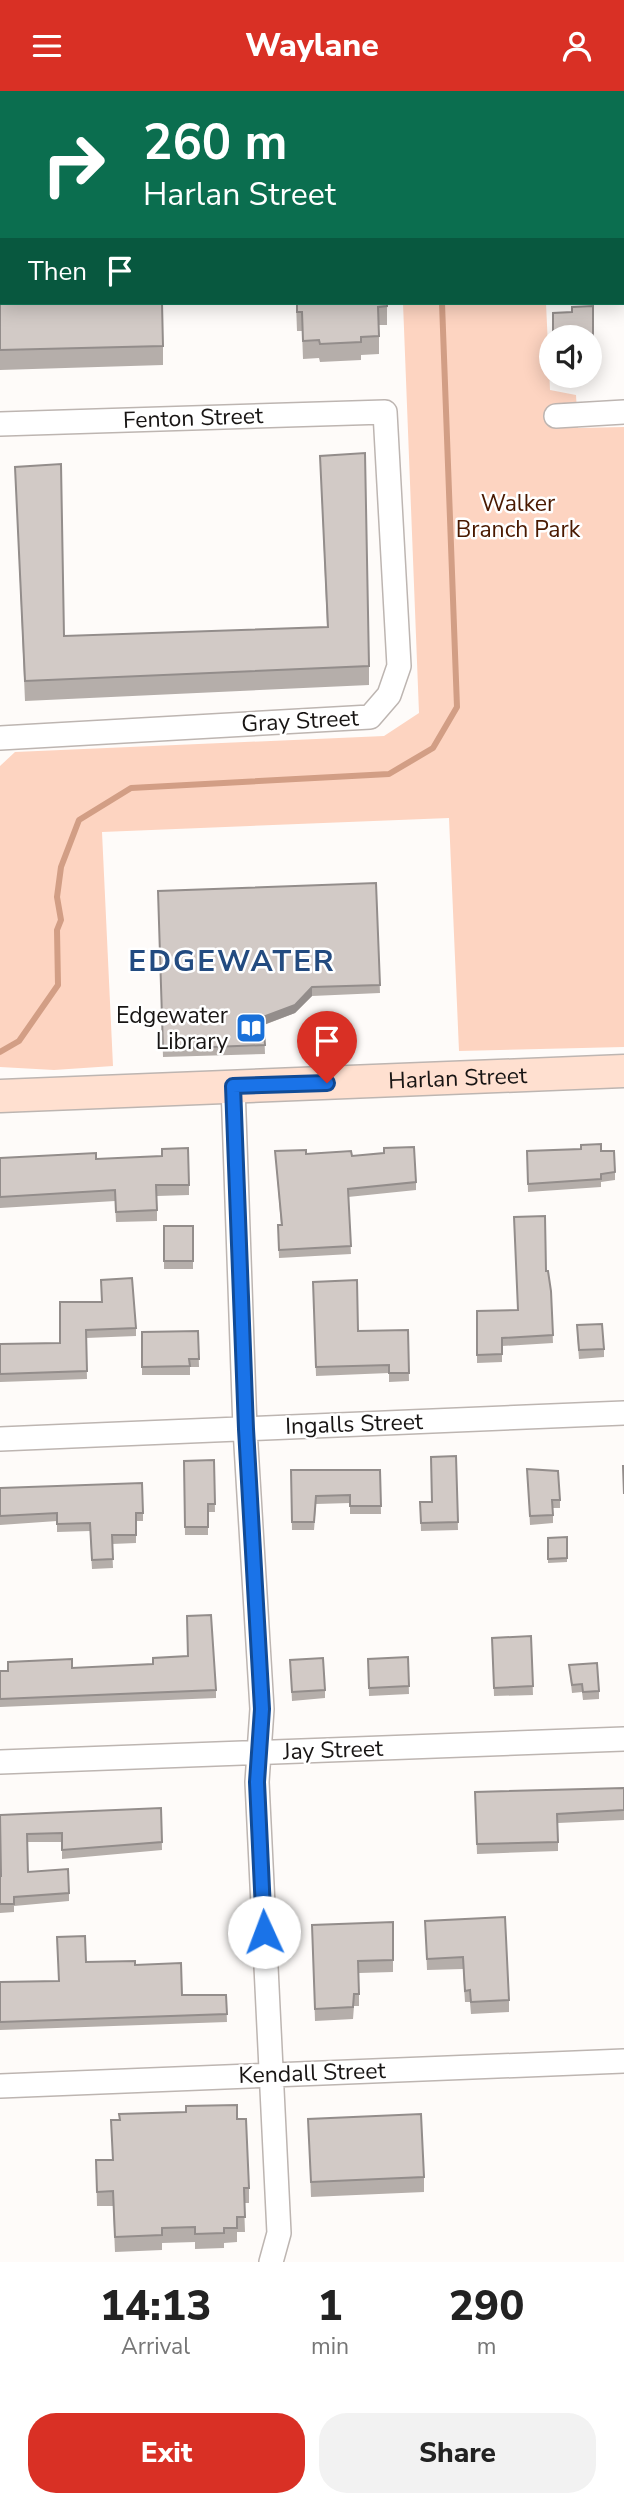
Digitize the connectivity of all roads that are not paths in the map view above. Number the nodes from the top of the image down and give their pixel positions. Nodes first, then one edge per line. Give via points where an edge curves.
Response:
1 (385, 412) joint
2 (624, 412) edge
3 (556, 416) dead end
4 (0, 423) edge
5 (0, 738) edge
6 (624, 1072) edge
7 (233, 1086) junction
8 (0, 1096) edge
9 (624, 1413) edge
10 (246, 1429) junction
11 (0, 1439) edge
12 (624, 1739) edge
13 (260, 1753) junction
14 (0, 1762) edge
15 (624, 2061) edge
16 (270, 2075) junction
17 (0, 2086) edge
18 (271, 2262) edge

1 - 4 street, Fenton Street
1 - 5 street, Gray Street via 399,666 389,695 370,717
2 - 3 street
6 - 7 street, Harlan Street
7 - 8 street, Harlan Street
7 - 10 street
9 - 10 street, Ingalls Street
10 - 11 street, Ingalls Street
10 - 13 street via 262,1709
12 - 13 street, Jay Street
13 - 14 street, Jay Street
13 - 16 street via 257,1782
15 - 16 street, Kendall Street
16 - 17 street, Kendall Street
16 - 18 street via 279,2233

